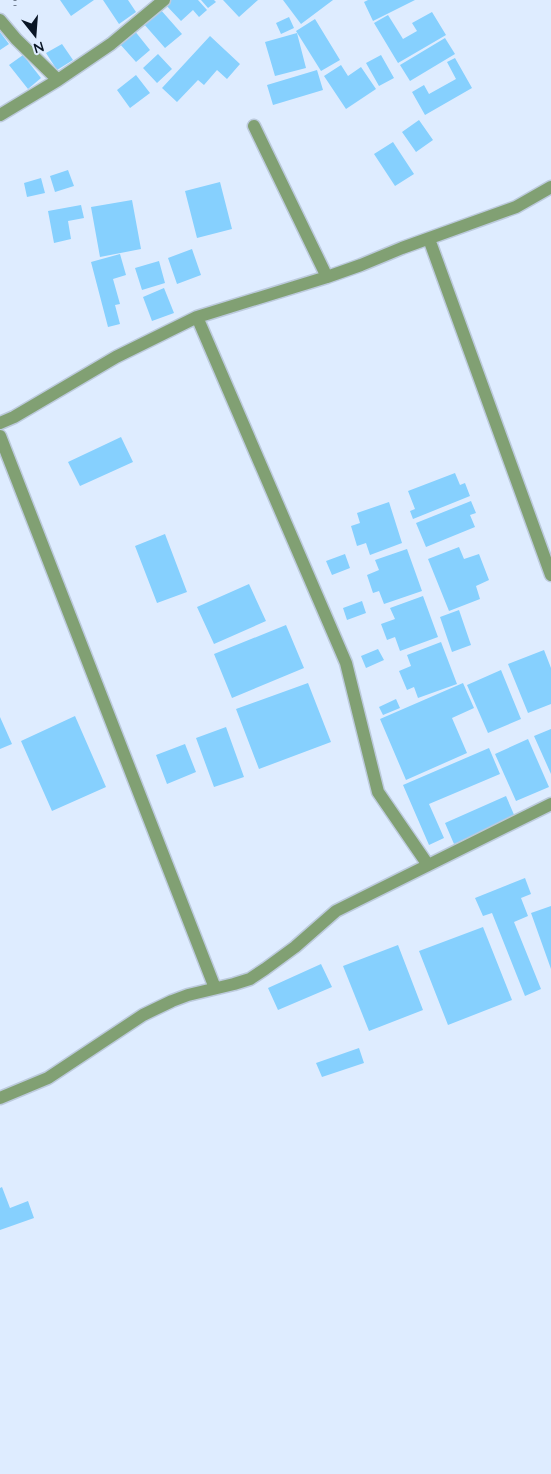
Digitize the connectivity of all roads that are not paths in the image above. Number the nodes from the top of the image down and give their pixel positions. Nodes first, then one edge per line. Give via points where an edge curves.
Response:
1 (164, 0) edge
2 (0, 20) edge
3 (58, 80) junction
4 (0, 115) edge
5 (254, 126) dead end
6 (551, 187) edge
7 (429, 239) junction
8 (327, 277) junction
9 (197, 317) junction
10 (0, 423) edge
11 (0, 436) edge
12 (551, 575) edge
13 (551, 804) edge
14 (428, 865) junction
15 (215, 988) junction
16 (0, 1098) edge

1 - 3 street via 111,44
2 - 3 street
3 - 4 street
5 - 8 street
6 - 7 street via 516,207
7 - 8 street
7 - 12 street
8 - 9 street
9 - 10 street via 116,357
9 - 14 street via 346,663 378,792
11 - 15 street
13 - 14 street
14 - 15 street via 336,910 250,979
15 - 16 street via 188,995 150,1012 54,1075

